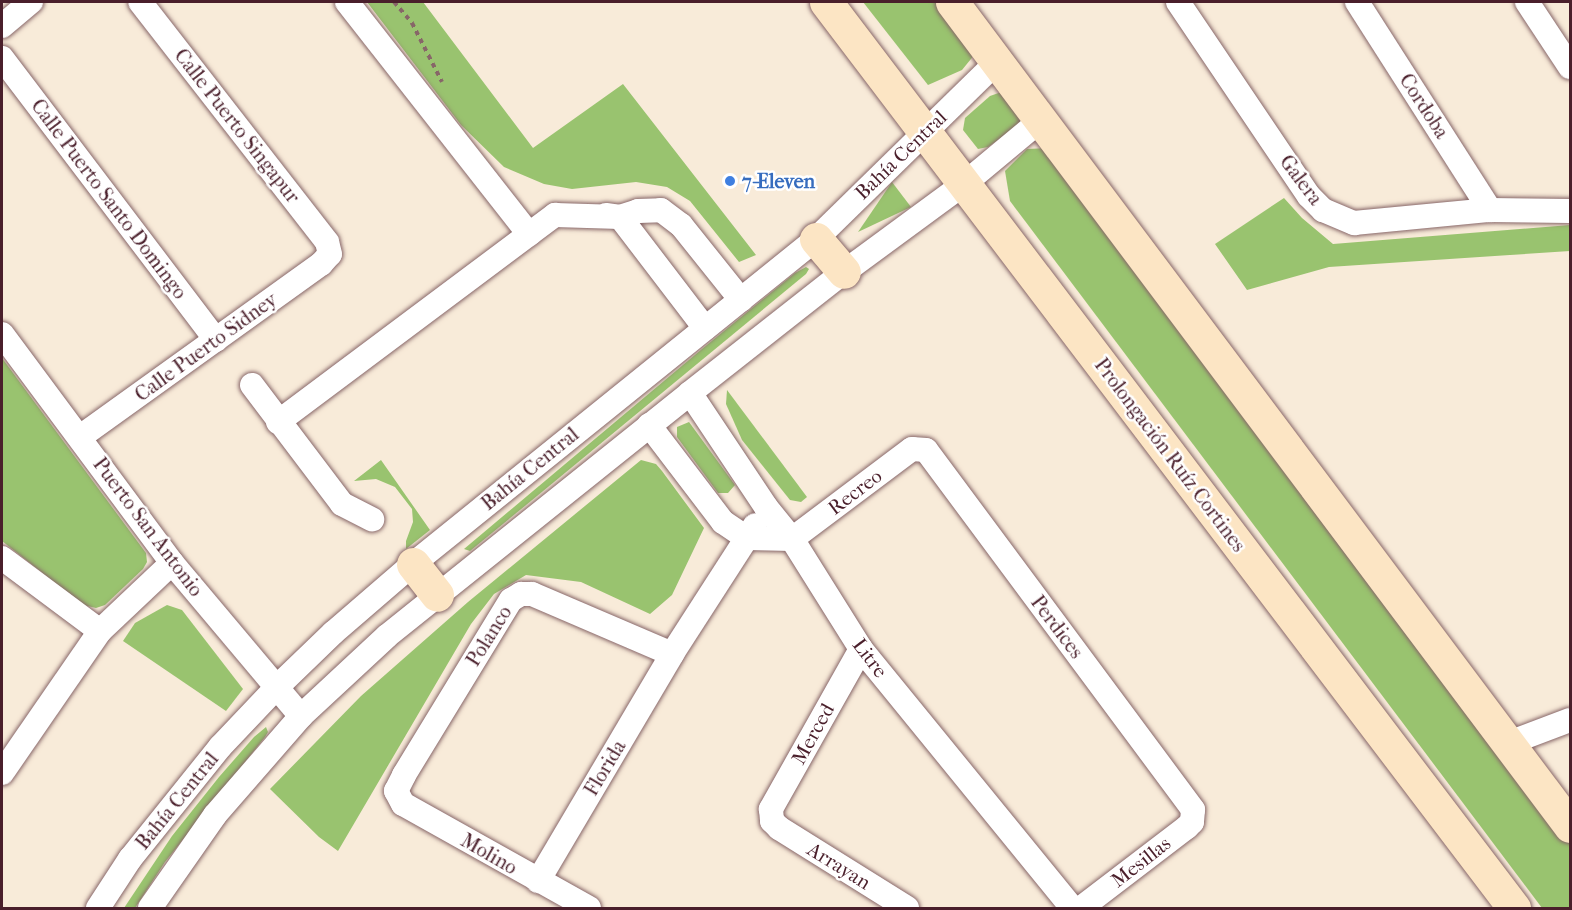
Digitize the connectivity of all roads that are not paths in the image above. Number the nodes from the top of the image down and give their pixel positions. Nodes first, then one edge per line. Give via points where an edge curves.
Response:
1 (31, 2) edge
2 (140, 2) edge
3 (347, 2) edge
4 (826, 2) edge
5 (952, 2) edge
6 (1178, 2) edge
7 (1357, 2) edge
8 (1527, 2) edge
9 (2, 26) edge
10 (2, 58) edge
11 (997, 62) junction
12 (1570, 67) edge
13 (1042, 119) junction
14 (925, 132) junction
15 (964, 184) junction
16 (1490, 210) junction
17 (1570, 211) edge
18 (609, 215) junction
19 (529, 234) junction
20 (816, 239) junction
21 (330, 254) joint
22 (844, 272) junction
23 (741, 300) junction
24 (705, 328) junction
25 (2, 334) edge
26 (216, 340) junction
27 (252, 385) dead end
28 (690, 393) junction
29 (278, 422) junction
30 (649, 425) junction
31 (80, 437) junction
32 (920, 448) joint
33 (766, 507) junction
34 (372, 519) dead end
35 (747, 538) junction
36 (792, 539) junction
37 (2, 558) edge
38 (172, 563) junction
39 (413, 564) junction
40 (437, 595) junction
41 (100, 631) junction
42 (861, 649) junction
43 (672, 654) junction
44 (277, 687) junction
45 (301, 716) junction
46 (1570, 720) edge
47 (1509, 743) junction
48 (4, 762) edge
49 (396, 791) joint
50 (1193, 810) joint
51 (1569, 820) edge
52 (772, 821) joint
53 (538, 882) junction
54 (98, 909) edge
55 (150, 909) edge
56 (589, 909) edge
57 (907, 909) edge
58 (1072, 909) edge
59 (1081, 909) edge
60 (1514, 909) edge

1 - 9 street
2 - 21 street, Calle Puerto Singapur via 327,242
3 - 19 street
4 - 14 main road, Prolongación Ruíz Cortines
5 - 11 main road
6 - 16 street, Galera via 1309,196 1323,210 1354,223
7 - 16 street, Cordoba
8 - 12 street
10 - 26 street, Calle Puerto Santo Domingo
11 - 13 main road
11 - 14 street, Bahía Central
13 - 15 street, Bahía Central
13 - 47 main road
14 - 15 main road, Prolongación Ruíz Cortines
14 - 20 street, Bahía Central
15 - 22 street, Bahía Central
15 - 60 main road, Prolongación Ruíz Cortines
16 - 17 street, Galera
18 - 19 street via 555,215
18 - 23 street via 661,210 681,225
18 - 24 street
19 - 29 street
20 - 22 main road
20 - 23 street, Bahía Central
21 - 26 street, Calle Puerto Sidney
22 - 28 street, Bahía Central
23 - 24 street, Bahía Central
24 - 39 street, Bahía Central
25 - 31 street, Puerto San Antonio
26 - 31 street, Calle Puerto Sidney
27 - 29 street
28 - 30 street, Bahía Central
28 - 33 street, Litre
29 - 34 street via 342,504
30 - 35 street via 723,522
30 - 40 street, Bahía Central
31 - 38 street, Puerto San Antonio
32 - 36 street, Recreo via 912,449
32 - 50 street, Perdices via 926,450
33 - 35 street, Florida
33 - 36 street, Litre
35 - 36 street
35 - 43 street, Florida
36 - 42 street, Litre
37 - 41 street
38 - 41 street
38 - 44 street, Puerto San Antonio
39 - 40 main road
39 - 44 street, Bahía Central
40 - 45 street, Bahía Central
41 - 48 street
42 - 52 street, Merced via 771,809
42 - 58 street, Litre
43 - 49 street, Polanco via 532,594 521,594 510,600
43 - 53 street, Florida
44 - 45 street, Puerto San Antonio
44 - 54 street, Bahía Central via 220,747 130,859
45 - 55 street, Bahía Central via 215,815
46 - 47 street
47 - 51 main road
49 - 53 street, Molino via 403,804
50 - 59 street, Mesillas via 1192,822 1187,827
52 - 57 street, Arrayan
53 - 56 street, Molino

